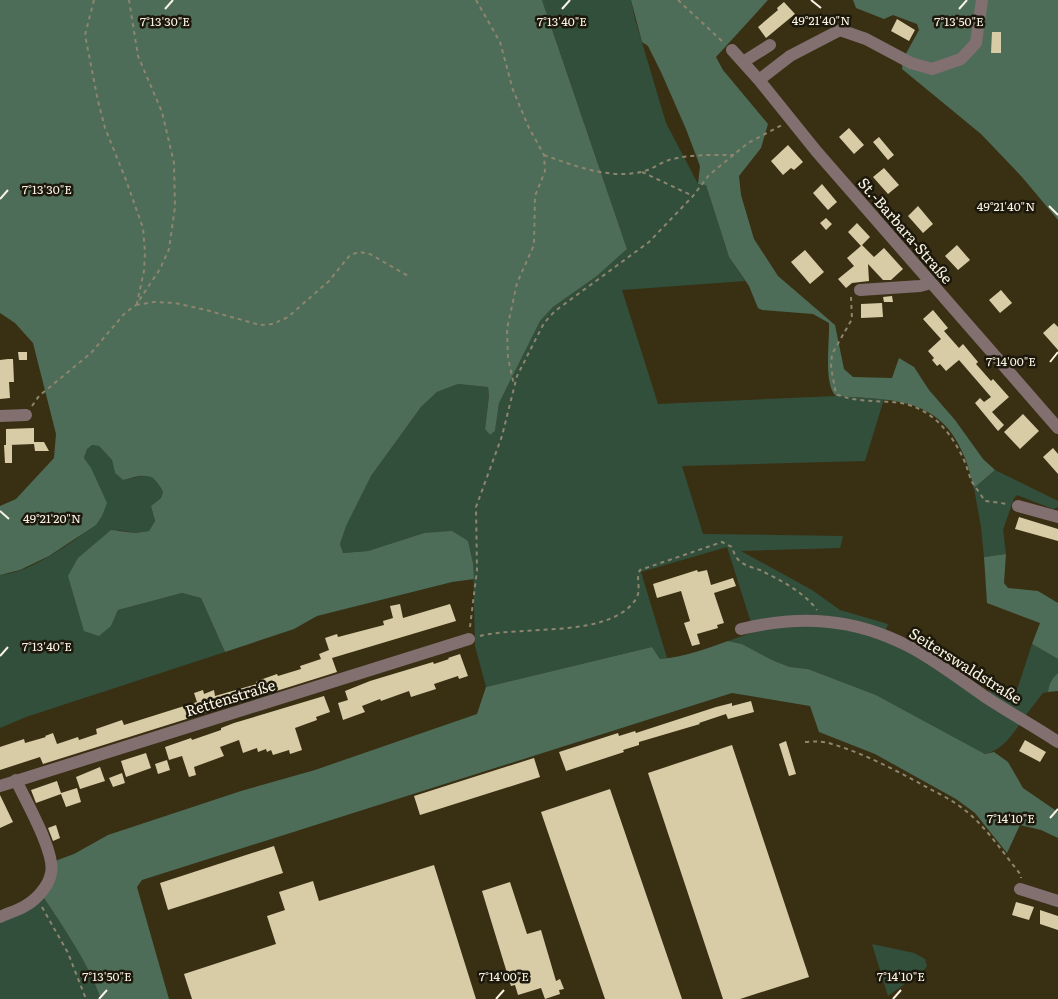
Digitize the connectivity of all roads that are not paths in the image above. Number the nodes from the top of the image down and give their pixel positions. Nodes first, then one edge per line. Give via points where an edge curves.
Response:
1 (982, 0) edge
2 (770, 45) dead end
3 (732, 50) road end
4 (743, 62) junction
5 (759, 80) junction
6 (931, 283) junction
7 (860, 290) road end
8 (26, 415) road end
9 (0, 416) edge
10 (1058, 428) edge
11 (1018, 506) road end
12 (1058, 517) edge
13 (741, 629) dead end
14 (469, 639) road end
15 (1058, 742) edge
16 (16, 780) junction
17 (0, 786) edge
18 (1020, 889) road end
19 (1058, 902) edge
20 (0, 917) edge

1 - 5 street via 976,43 961,59 932,69 911,63 866,39 840,30 790,56
2 - 4 street
3 - 4 street, St.-Barbara-Straße
4 - 5 street, St.-Barbara-Straße
5 - 6 street, St.-Barbara-Straße
6 - 7 street
6 - 10 street, St.-Barbara-Straße
8 - 9 street
11 - 12 street
13 - 15 street, Seiterswaldstraße via 785,621 822,620 878,632 909,646
14 - 16 street, Rettenstraße
16 - 17 street, Rettenstraße
16 - 20 street via 46,845 51,874 38,896
18 - 19 street

